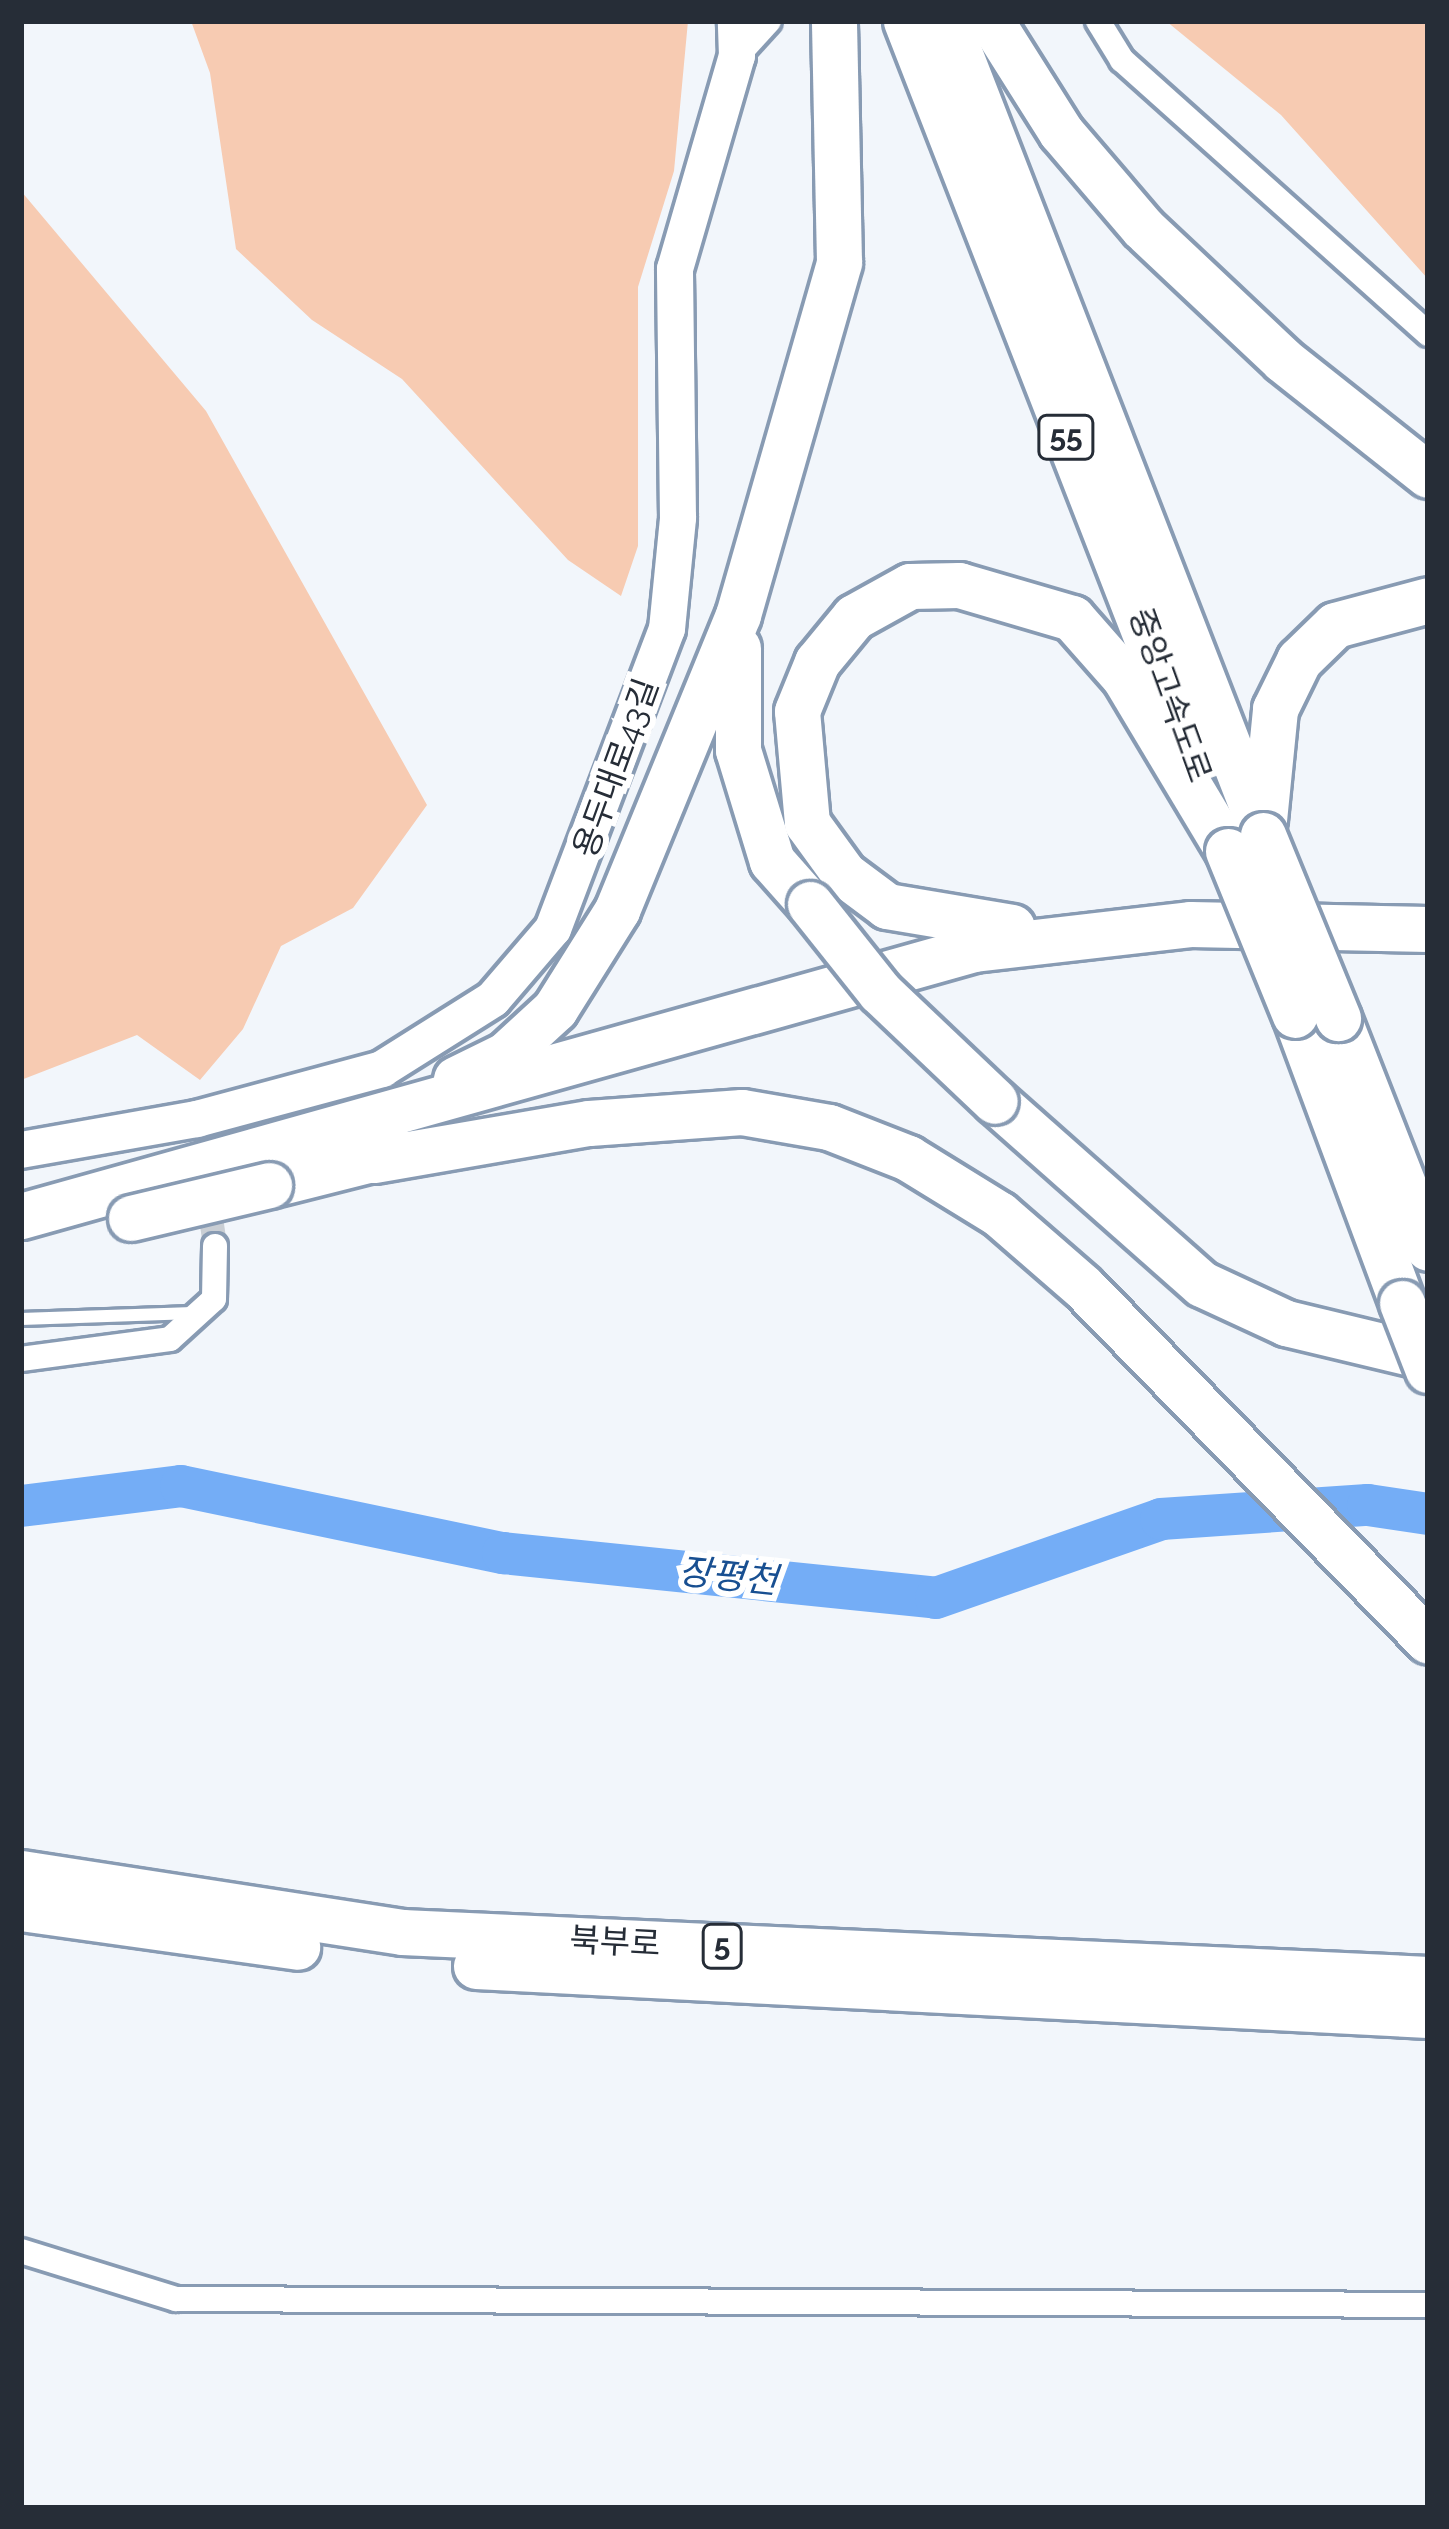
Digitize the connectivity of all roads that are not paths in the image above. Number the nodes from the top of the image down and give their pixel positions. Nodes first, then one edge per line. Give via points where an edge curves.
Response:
1 (769, 21) edge
2 (834, 21) edge
3 (906, 21) edge
4 (947, 21) edge
5 (991, 21) edge
6 (1098, 21) edge
7 (737, 38) edge
8 (1428, 334) edge
9 (1428, 475) edge
10 (1428, 600) edge
11 (738, 615) junction
12 (1246, 843) junction
13 (1428, 929) edge
14 (1086, 932) junction
15 (1428, 942) edge
16 (1316, 1016) junction
17 (367, 1143) junction
18 (21, 1150) edge
19 (1419, 1207) edge
20 (21, 1216) edge
21 (21, 1245) edge
22 (215, 1246) tunnel mouth
23 (1428, 1247) edge
24 (200, 1312) junction
25 (21, 1319) edge
26 (1428, 1357) edge
27 (21, 1359) edge
28 (1428, 1370) edge
29 (1428, 1640) edge
30 (21, 1873) edge
31 (21, 1908) edge
32 (1428, 1978) edge
33 (1428, 2015) edge
34 (21, 2251) edge
35 (1428, 2305) edge

1 - 7 street
2 - 11 highway via 839,262
3 - 12 highway, 중앙고속도로 / 55
4 - 12 highway, 중앙고속도로 / 55
5 - 9 highway via 1061,132 1142,228 1283,361
6 - 8 street via 1122,60
7 - 18 street, 용두대로43길 via 675,269 678,518 667,629 553,929 493,999 382,1069 200,1135
10 - 12 highway via 1335,625 1299,660 1275,709
11 - 17 highway via 617,910 555,1009 505,1054
11 - 26 highway, bridge via 738,750 772,861 880,992 1202,1284 1286,1323
12 - 14 highway via 1072,618 959,586 910,586 854,617 817,662 797,711 806,823 844,874 886,906
12 - 16 highway, 중앙고속도로 / 55, bridge
13 - 14 highway
14 - 17 highway via 974,949
15 - 17 highway via 1194,940 1071,953
16 - 19 highway, 중앙고속도로 / 55
16 - 28 highway, 중앙고속도로 / 55, bridge
17 - 20 highway
17 - 21 highway, bridge via 268,1185
17 - 29 highway via 742,1112 829,1127 908,1158 999,1214 1143,1347
19 - 23 highway, 중앙고속도로 / 55
22 - 24 street via 219,1277
24 - 25 lane
24 - 27 street via 170,1340
30 - 32 highway, 북부로 / 5 via 402,1932
31 - 33 highway, 북부로 / 5 via 394,1960
34 - 35 street via 176,2299

